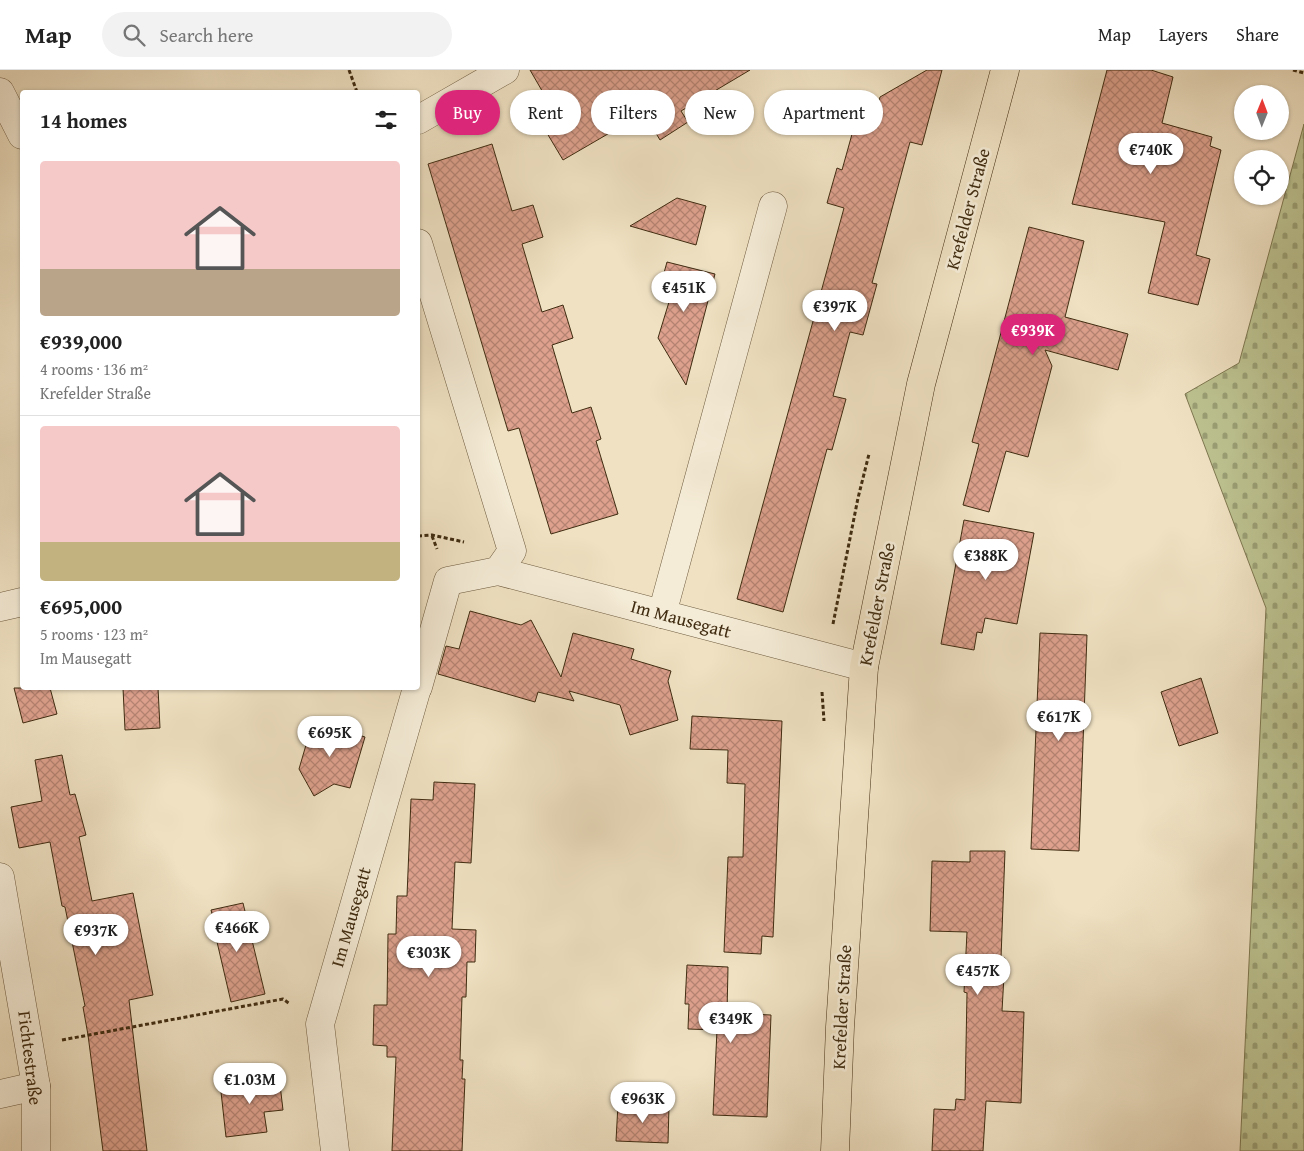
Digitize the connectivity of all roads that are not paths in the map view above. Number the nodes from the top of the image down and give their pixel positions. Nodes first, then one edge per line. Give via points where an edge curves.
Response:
1 (505, 70) edge
2 (1006, 70) edge
3 (0, 92) edge
4 (420, 119) edge
5 (20, 130) edge
6 (773, 206) dead end
7 (420, 250) edge
8 (498, 571) junction
9 (20, 602) edge
10 (0, 607) edge
11 (662, 614) junction
12 (864, 667) junction
13 (420, 680) edge
14 (417, 690) edge
15 (0, 877) edge
16 (36, 1086) junction
17 (0, 1094) edge
18 (36, 1151) edge
19 (335, 1151) edge
20 (835, 1151) edge

1 - 4 street
2 - 12 main road, Krefelder Straße via 921,384
3 - 5 street
6 - 11 street
7 - 8 street via 512,551
8 - 11 street, Im Mausegatt
8 - 13 street, Im Mausegatt via 448,581
9 - 10 street
11 - 12 street, Im Mausegatt
12 - 20 main road, Krefelder Straße
14 - 19 street, Im Mausegatt via 320,1024
15 - 16 street, Fichtestraße
16 - 17 street
16 - 18 street, Fichtestraße

